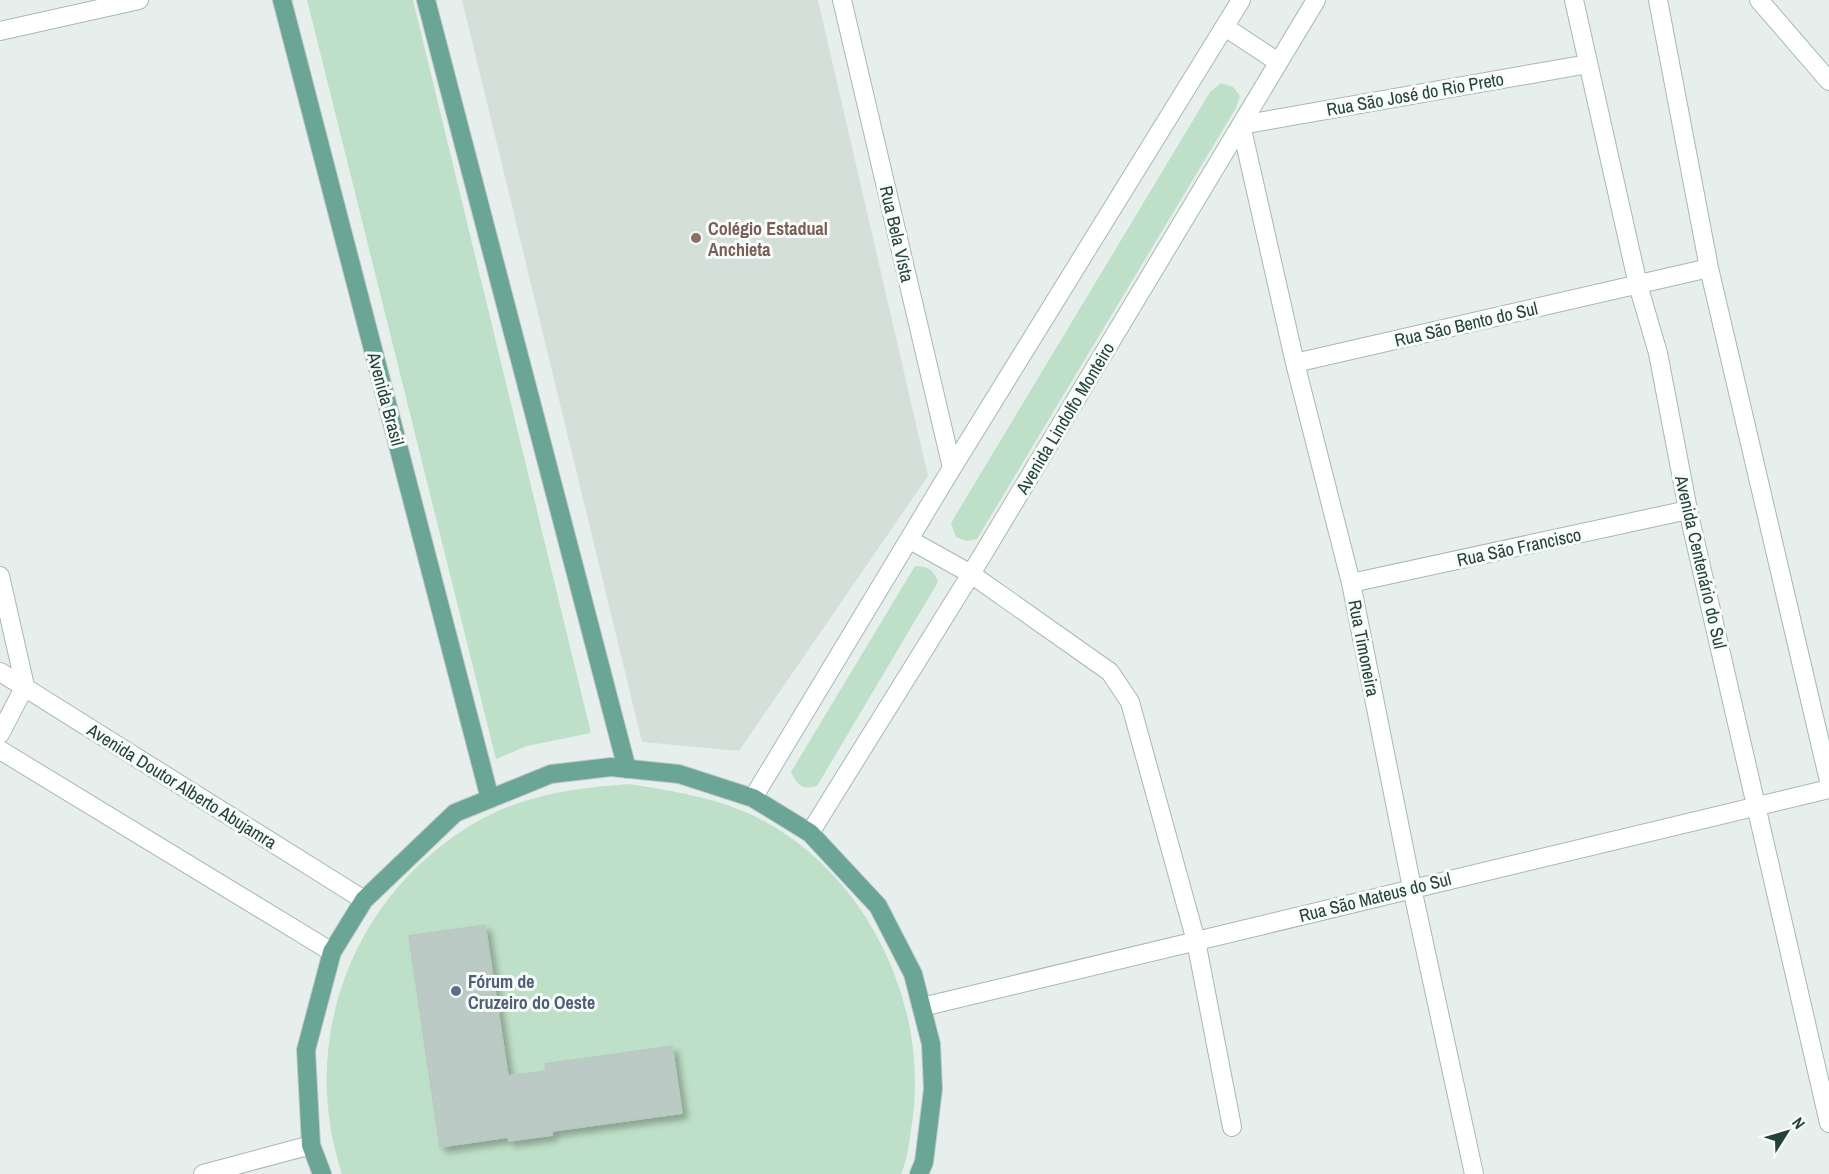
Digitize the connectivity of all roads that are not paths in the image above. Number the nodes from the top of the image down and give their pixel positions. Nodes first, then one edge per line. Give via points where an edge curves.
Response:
1 (139, 0) edge
2 (282, 0) edge
3 (426, 0) edge
4 (842, 0) edge
5 (1241, 0) edge
6 (1316, 0) edge
7 (1574, 0) edge
8 (1658, 0) edge
9 (1759, 0) edge
10 (1225, 27) junction
11 (0, 31) edge
12 (1278, 62) junction
13 (1588, 64) junction
14 (1829, 81) edge
15 (1241, 125) junction
16 (1709, 267) junction
17 (1638, 285) junction
18 (1295, 363) junction
19 (952, 468) junction
20 (1688, 510) junction
21 (910, 540) junction
22 (971, 574) junction
23 (0, 576) edge
24 (1351, 583) junction
25 (0, 672) edge
26 (25, 686) junction
27 (0, 734) edge
28 (0, 750) edge
29 (627, 769) junction
30 (1829, 781) edge
31 (1829, 789) edge
32 (753, 798) junction
33 (490, 799) junction
34 (1758, 806) junction
35 (810, 833) junction
36 (1412, 888) junction
37 (364, 900) junction
38 (1196, 940) junction
39 (332, 952) junction
40 (922, 1007) junction
41 (1829, 1123) edge
42 (1232, 1127) dead end
43 (311, 1145) junction
44 (203, 1174) edge
45 (322, 1174) edge
46 (919, 1174) edge
47 (1474, 1174) edge

1 - 11 street
2 - 33 main road, Avenida Brasil
3 - 29 main road
4 - 19 street, Rua Bela Vista
5 - 10 street
6 - 12 street, Avenida Lindolfo Monteiro
7 - 13 street, Avenida Centenário do Sul
8 - 16 street
9 - 14 street
10 - 12 street
10 - 19 street
12 - 15 street, Avenida Lindolfo Monteiro
13 - 15 street, Rua São José do Rio Preto
13 - 17 street, Avenida Centenário do Sul
15 - 18 street, Rua Timoneira
15 - 22 street, Avenida Lindolfo Monteiro
16 - 17 street, Rua São Bento do Sul
16 - 30 street
17 - 18 street, Rua São Bento do Sul
17 - 20 street, Avenida Centenário do Sul via 1658,353
18 - 24 street, Rua Timoneira
19 - 21 street
20 - 24 street, Rua São Francisco
20 - 34 street, Avenida Centenário do Sul
21 - 22 street
21 - 32 street
22 - 35 street, Avenida Lindolfo Monteiro
22 - 38 street via 1110,672 1130,702
23 - 26 street
24 - 36 street, Rua Timoneira
25 - 26 street, Avenida Doutor Alberto Abujamra
26 - 27 street
26 - 37 street, Avenida Doutor Alberto Abujamra
28 - 39 street
29 - 32 main road via 680,774
29 - 33 main road via 610,767 551,774
31 - 34 street, Rua São Mateus do Sul
32 - 35 main road
33 - 37 main road via 455,813
34 - 36 street, Rua São Mateus do Sul
34 - 41 street, Avenida Centenário do Sul
35 - 40 main road via 878,906 913,974
36 - 38 street, Rua São Mateus do Sul
36 - 47 street, Rua Timoneira
37 - 39 main road
38 - 40 street, Rua São Mateus do Sul
38 - 42 street
39 - 43 main road via 306,1050
40 - 46 main road via 931,1044 933,1089
43 - 44 street
43 - 45 main road

